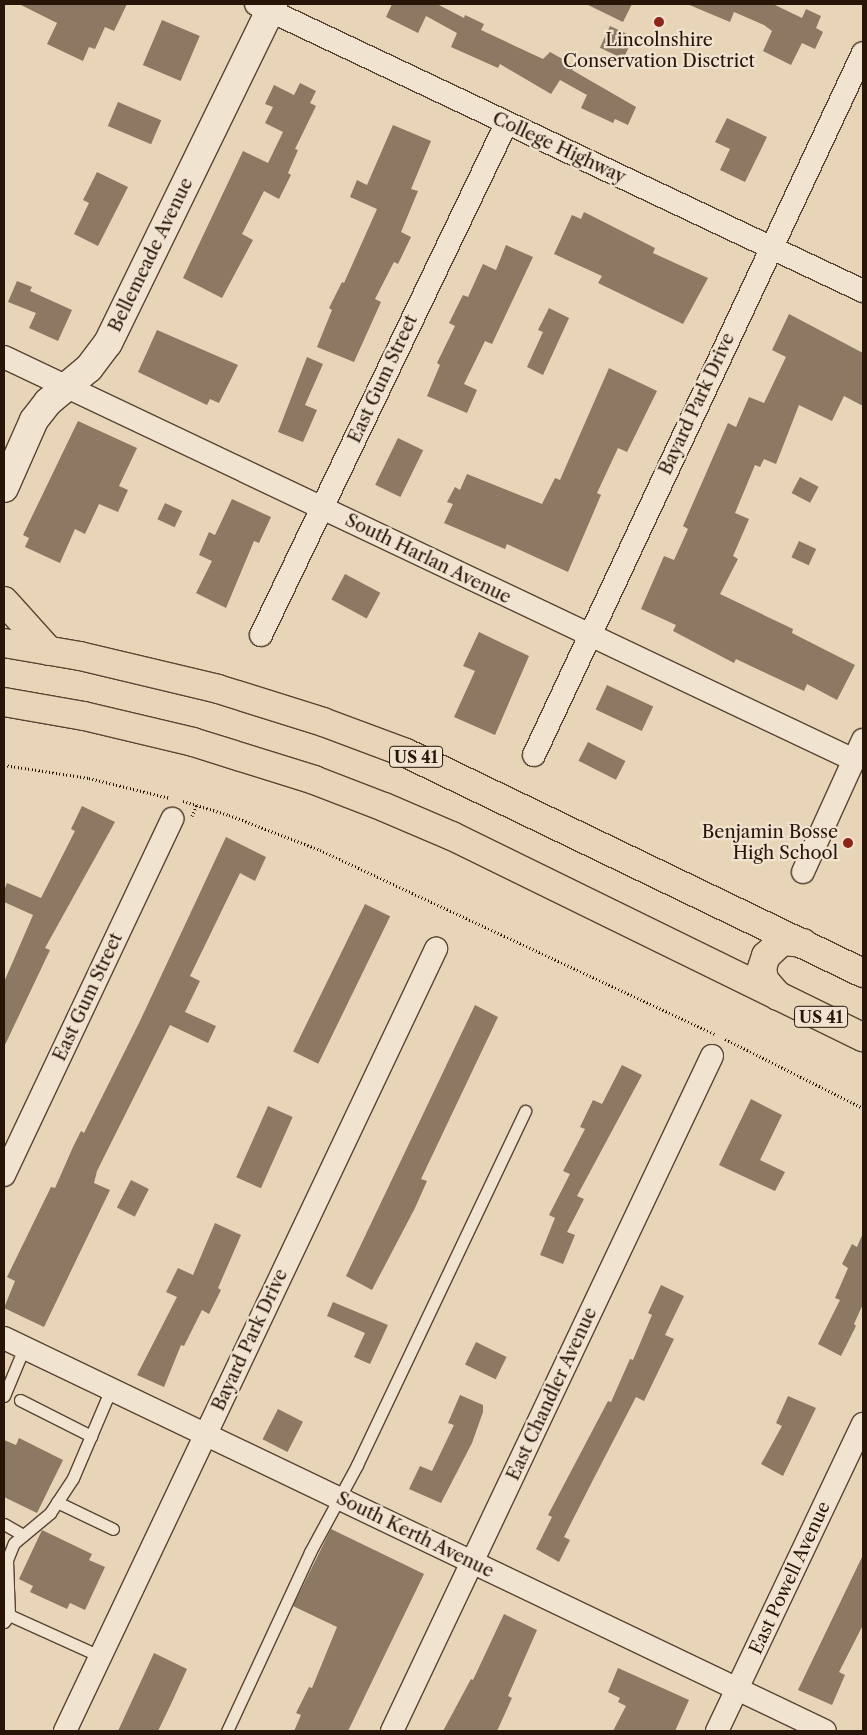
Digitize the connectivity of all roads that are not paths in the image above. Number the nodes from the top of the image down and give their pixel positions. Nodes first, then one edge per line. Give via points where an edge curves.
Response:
1 (266, 6) edge
2 (863, 53) edge
3 (506, 124) junction
4 (771, 249) junction
5 (863, 291) edge
6 (4, 357) edge
7 (66, 386) junction
8 (4, 488) edge
9 (322, 508) junction
10 (4, 601) edge
11 (261, 634) dead end
12 (588, 635) junction
13 (4, 643) edge
14 (49, 651) junction
15 (4, 702) edge
16 (858, 750) edge
17 (534, 755) dead end
18 (172, 819) dead end
19 (803, 872) dead end
20 (803, 943) junction
21 (436, 949) dead end
22 (863, 973) edge
23 (778, 996) junction
24 (863, 1037) edge
25 (712, 1056) dead end
26 (525, 1112) dead end
27 (4, 1174) edge
28 (4, 1338) edge
29 (24, 1348) junction
30 (111, 1389) junction
31 (4, 1396) edge
32 (20, 1400) dead end
33 (863, 1424) edge
34 (206, 1434) junction
35 (91, 1436) junction
36 (339, 1498) junction
37 (57, 1502) junction
38 (4, 1524) edge
39 (113, 1529) dead end
40 (23, 1535) junction
41 (5, 1559) edge
42 (472, 1562) junction
43 (6, 1618) edge
44 (100, 1656) junction
45 (737, 1689) junction
46 (65, 1731) edge
47 (227, 1731) edge
48 (392, 1731) edge
49 (717, 1731) edge
50 (825, 1731) edge

1 - 3 street, College Highway
1 - 7 street, Bellemeade Avenue via 108,343 88,368
2 - 4 street, Bayard Park Drive
3 - 4 street, College Highway
3 - 9 street, East Gum Street
4 - 5 street, College Highway
4 - 12 street, Bayard Park Drive
6 - 7 street, South Harlan Avenue
7 - 8 street, Bellemeade Avenue via 34,420
7 - 9 street, South Harlan Avenue
9 - 11 street, East Gum Street
9 - 12 street, South Harlan Avenue
10 - 14 highway
12 - 16 street, South Harlan Avenue
12 - 17 street, Bayard Park Drive
13 - 14 highway, US 41
14 - 20 highway, US 41 via 218,688 406,753
15 - 23 highway, US 41 via 84,716 193,742 375,803 452,836
16 - 19 street
18 - 27 street, East Gum Street
20 - 22 highway, US 41
20 - 23 highway via 782,941 766,956 762,968 764,980
21 - 34 street, Bayard Park Drive
23 - 24 highway, US 41
25 - 42 street, East Chandler Avenue
26 - 36 lane
28 - 29 street, South Kerth Avenue
29 - 30 street, South Kerth Avenue
29 - 31 lane
30 - 34 street, South Kerth Avenue
30 - 35 lane
32 - 35 lane
33 - 45 street, East Powell Avenue
34 - 36 street, South Kerth Avenue
34 - 44 street, Bayard Park Drive
35 - 37 lane via 73,1478
36 - 42 street, South Kerth Avenue
36 - 47 lane via 310,1552
37 - 39 lane
37 - 40 lane via 50,1513
38 - 40 lane
40 - 41 lane
41 - 43 lane
42 - 45 street, South Kerth Avenue
42 - 48 street, East Chandler Avenue
43 - 44 lane
44 - 46 street, Bayard Park Drive
45 - 49 street, East Powell Avenue
45 - 50 street, South Kerth Avenue

